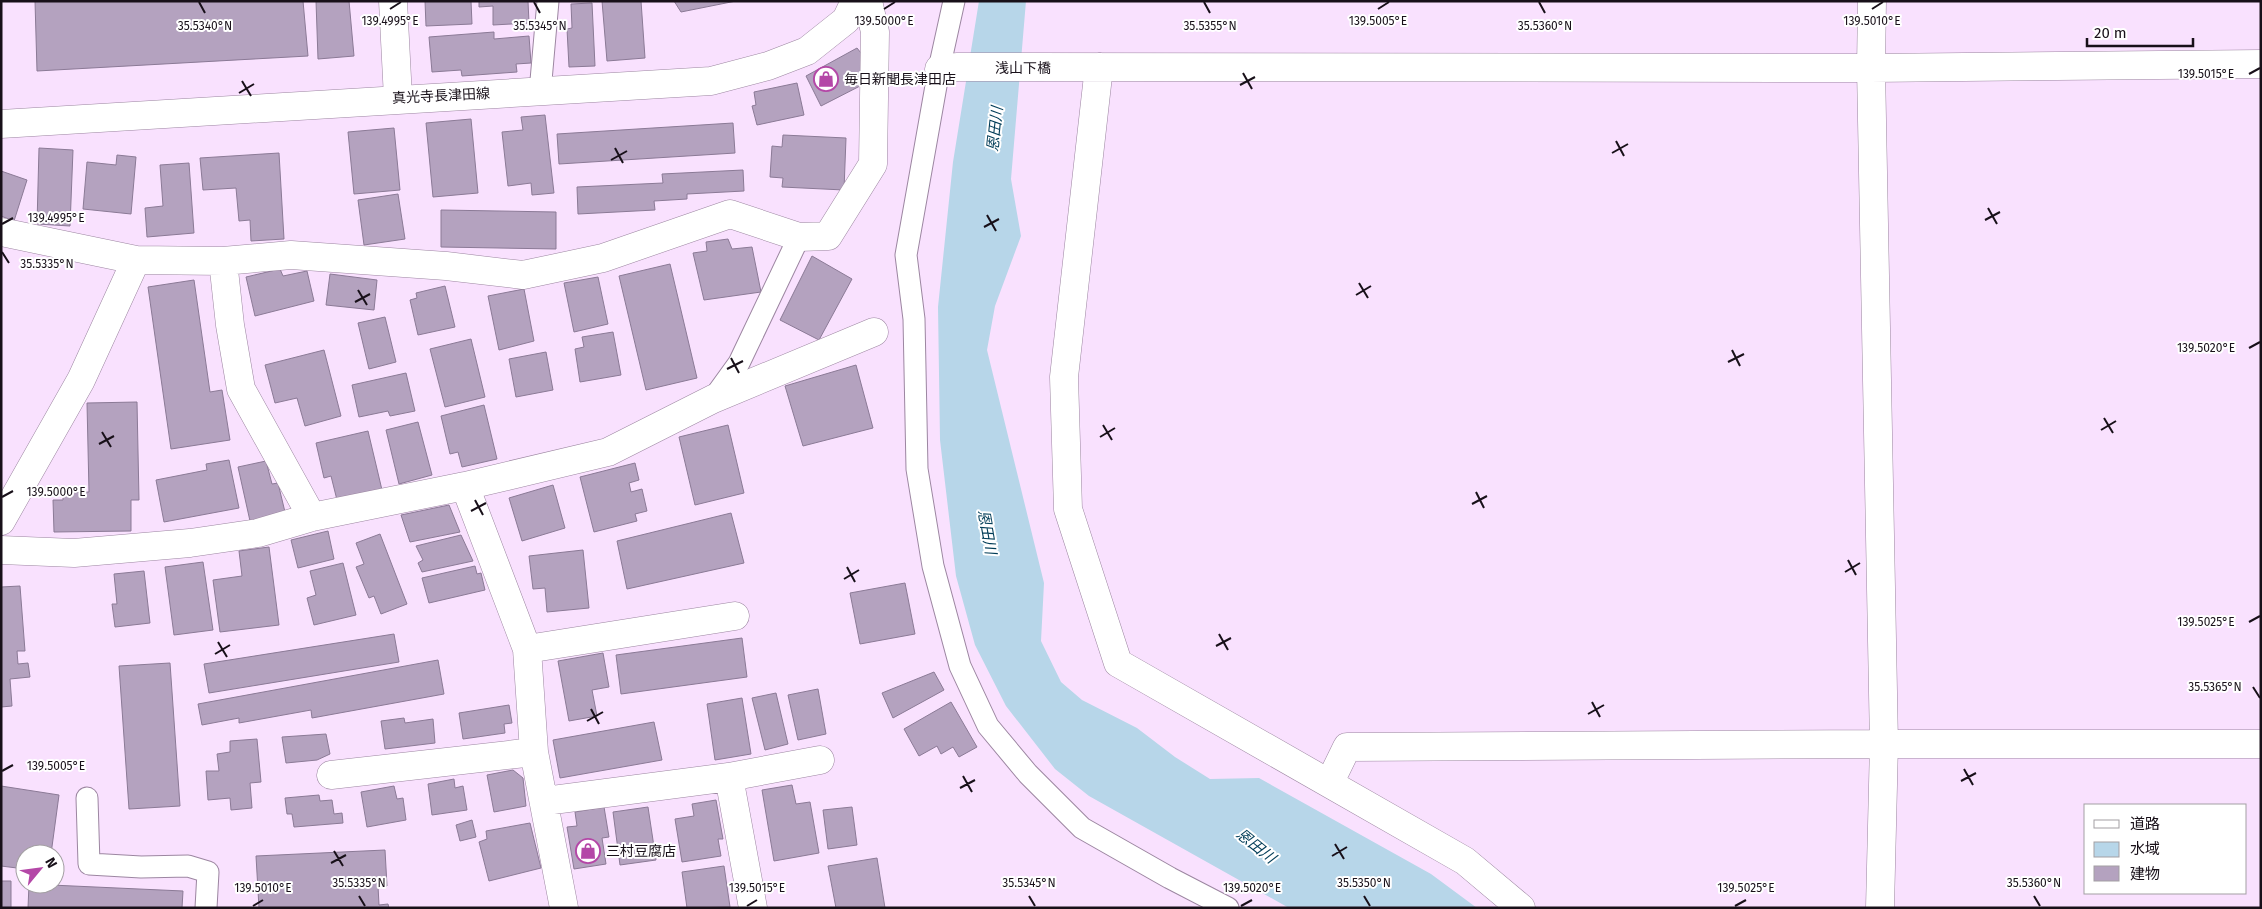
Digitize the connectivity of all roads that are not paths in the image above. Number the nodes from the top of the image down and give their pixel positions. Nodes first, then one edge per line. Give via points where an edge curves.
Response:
1 (392, 1) edge
2 (548, 1) edge
3 (855, 1) edge
4 (868, 1) edge
5 (954, 1) edge
6 (1872, 1) edge
7 (2261, 64) edge
8 (1094, 67) junction
9 (948, 68) junction
10 (1871, 68) junction
11 (540, 92) junction
12 (398, 98) junction
13 (1, 124) edge
14 (1, 232) edge
15 (799, 237) junction
16 (136, 260) junction
17 (223, 261) junction
18 (874, 332) dead end
19 (713, 399) junction
20 (465, 486) junction
21 (312, 517) junction
22 (1, 521) edge
23 (1, 550) edge
24 (735, 616) dead end
25 (528, 650) junction
26 (1884, 744) junction
27 (2261, 744) edge
28 (534, 752) junction
29 (820, 760) dead end
30 (331, 775) dead end
31 (729, 777) junction
32 (1330, 782) junction
33 (86, 798) dead end
34 (545, 802) junction
35 (206, 908) edge
36 (564, 908) edge
37 (753, 908) edge
38 (1228, 908) edge
39 (1521, 908) edge
40 (1880, 908) edge

1 - 12 street
2 - 11 lane
3 - 11 street, 真光寺長津田線 via 846,20 807,51 768,66 712,81
4 - 15 street via 876,32 872,164 828,236
5 - 9 lane
6 - 10 street
7 - 10 street, 浅山下橋
8 - 9 street, 浅山下橋
8 - 10 street, 浅山下橋
8 - 32 street via 1064,376 1068,510 1118,663
9 - 38 lane via 906,255 914,319 917,469 933,566 960,666 988,726 1028,774 1082,828
10 - 26 street
11 - 12 street, 真光寺長津田線
12 - 13 street, 真光寺長津田線
14 - 16 street
15 - 17 street via 730,214 603,258 523,275 291,255
15 - 19 lane via 739,363
16 - 17 street
16 - 22 street via 81,380
17 - 21 street via 241,389
18 - 19 street
19 - 20 street via 608,452
20 - 21 street
20 - 25 street
21 - 23 street via 258,533 190,543 74,553
24 - 25 street
25 - 28 street
26 - 27 street
26 - 32 street via 1347,747
26 - 40 street
28 - 30 street
28 - 34 street
29 - 31 street
31 - 34 street
31 - 37 street
32 - 39 street via 1465,861
33 - 35 lane via 89,864 141,868 188,866 208,872
34 - 36 street

